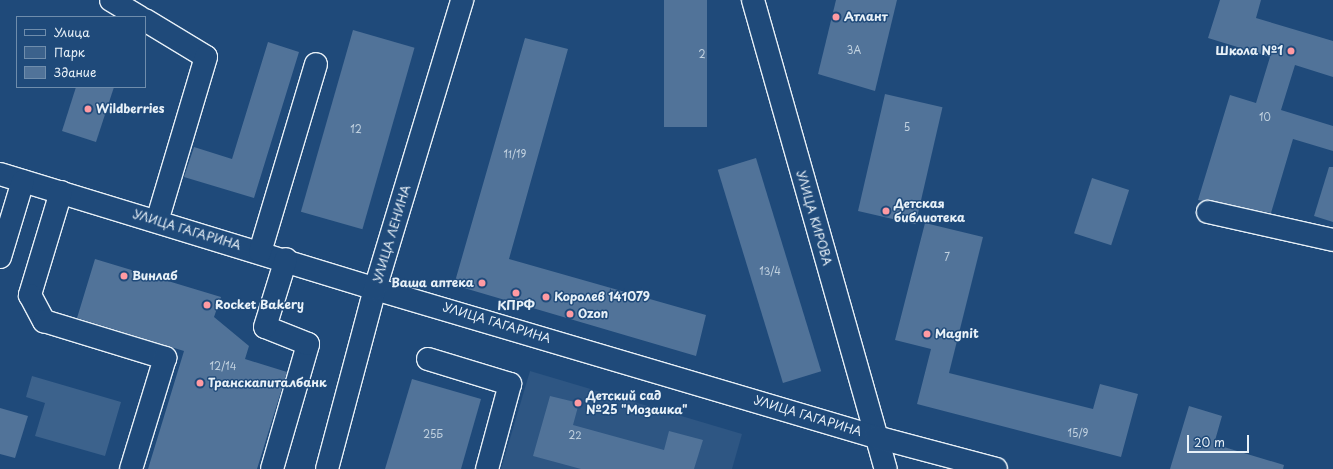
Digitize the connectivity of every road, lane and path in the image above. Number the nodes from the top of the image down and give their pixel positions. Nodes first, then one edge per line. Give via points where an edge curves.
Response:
1 (111, 0) edge
2 (462, 0) edge
3 (753, 0) edge
4 (137, 16) edge
5 (146, 21) edge
6 (316, 64) dead end
7 (0, 174) edge
8 (23, 181) junction
9 (61, 192) junction
10 (1208, 212) dead end
11 (5, 220) edge
12 (157, 221) junction
13 (1333, 240) edge
14 (260, 252) junction
15 (0, 257) edge
16 (286, 259) junction
17 (375, 289) junction
18 (428, 359) dead end
19 (876, 437) junction
20 (131, 469) edge
21 (272, 469) edge
22 (327, 469) edge
23 (487, 469) edge
24 (886, 469) edge
25 (996, 469) edge

1 - 4 street
2 - 17 street, УЛИЦА ЛЕНИНА
3 - 19 street, УЛИЦА КИРОВА
5 - 12 street via 206,57
6 - 14 street
7 - 8 street, УЛИЦА ГАГАРИНА
8 - 9 street, УЛИЦА ГАГАРИНА
8 - 11 street
9 - 12 street, УЛИЦА ГАГАРИНА
9 - 20 street via 30,295 44,321 164,358
10 - 13 street
11 - 15 street
12 - 14 street, УЛИЦА ГАГАРИНА
14 - 16 street, УЛИЦА ГАГАРИНА
16 - 17 street, УЛИЦА ГАГАРИНА
16 - 21 street via 265,327 308,344
17 - 19 street, УЛИЦА ГАГАРИНА
17 - 22 street, УЛИЦА ЛЕНИНА
18 - 23 street via 510,384
19 - 24 street, УЛИЦА КИРОВА
19 - 25 street, УЛИЦА ГАГАРИНА

